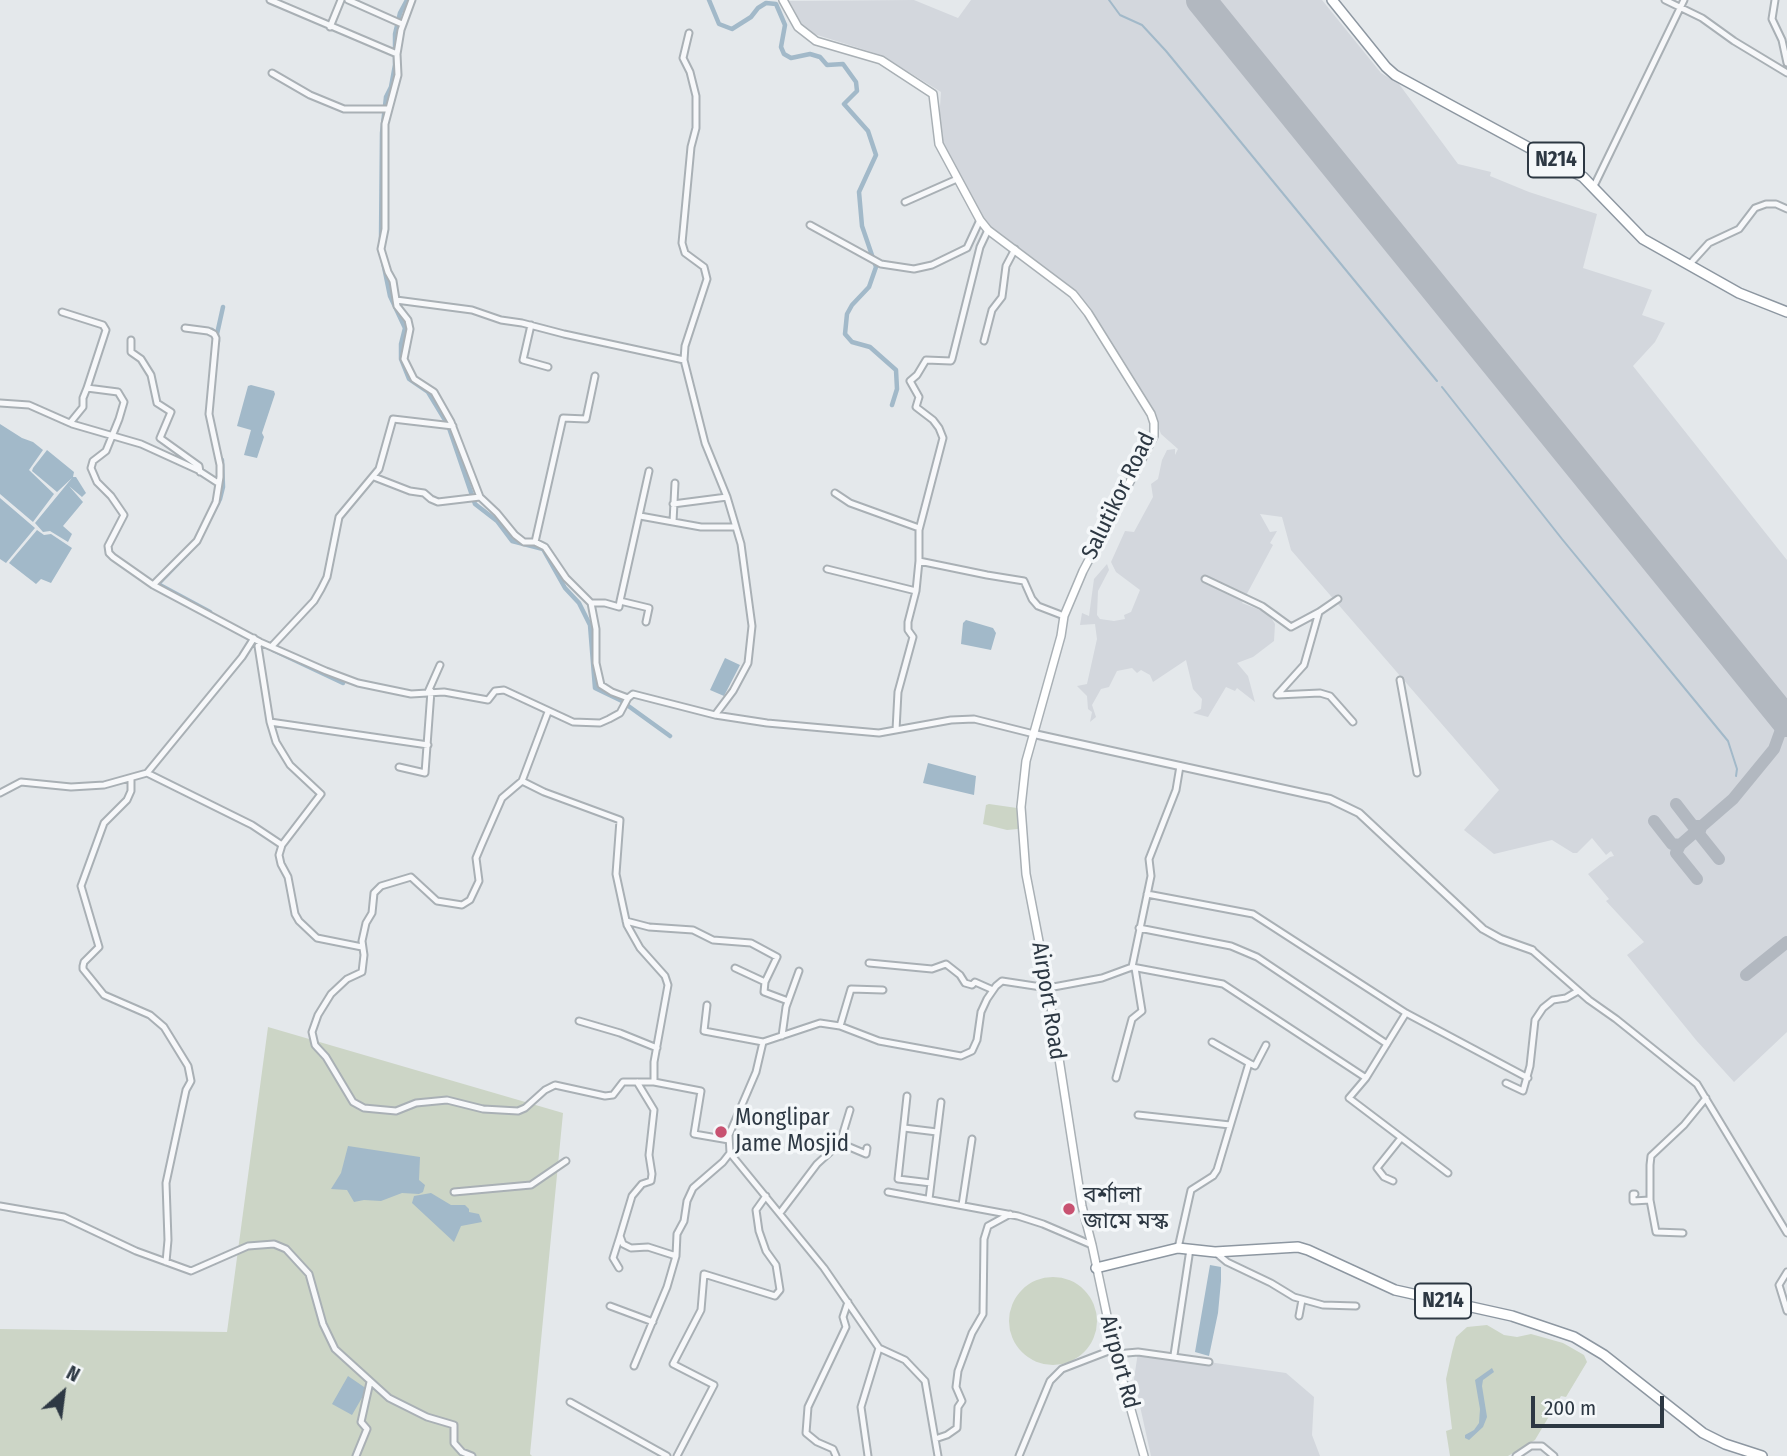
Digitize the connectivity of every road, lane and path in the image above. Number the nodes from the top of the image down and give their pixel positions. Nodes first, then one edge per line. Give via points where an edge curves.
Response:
1 (270, 0) edge
2 (341, 0) edge
3 (348, 0) edge
4 (412, 0) edge
5 (783, 0) edge
6 (1332, 0) edge
7 (1665, 0) edge
8 (1684, 0) edge
9 (1775, 0) edge
10 (1681, 8) junction
11 (402, 24) junction
12 (330, 27) junction
13 (689, 33) dead end
14 (397, 54) junction
15 (1787, 63) edge
16 (1787, 72) edge
17 (272, 73) dead end
18 (388, 109) junction
19 (957, 179) junction
20 (1594, 186) junction
21 (905, 202) dead end
22 (1787, 209) edge
23 (980, 220) junction
24 (810, 225) dead end
25 (988, 230) junction
26 (1014, 249) junction
27 (1688, 265) junction
28 (396, 300) junction
29 (62, 312) dead end
30 (1787, 312) edge
31 (531, 325) junction
32 (185, 328) dead end
33 (131, 340) dead end
34 (984, 341) dead end
35 (684, 360) junction
36 (548, 367) dead end
37 (595, 376) dead end
38 (87, 388) junction
39 (0, 403) edge
40 (69, 423) junction
41 (450, 426) junction
42 (112, 436) junction
43 (649, 471) dead end
44 (200, 472) junction
45 (374, 477) junction
46 (218, 483) junction
47 (675, 483) dead end
48 (835, 492) dead end
49 (478, 498) junction
50 (727, 498) junction
51 (673, 505) junction
52 (640, 516) junction
53 (673, 522) junction
54 (734, 527) junction
55 (919, 528) junction
56 (535, 542) junction
57 (919, 561) junction
58 (827, 569) dead end
59 (1205, 579) dead end
60 (153, 585) junction
61 (916, 591) junction
62 (1338, 598) dead end
63 (620, 601) junction
64 (591, 603) junction
65 (1319, 612) junction
66 (1064, 616) junction
67 (646, 622) dead end
68 (254, 638) junction
69 (260, 642) junction
70 (272, 646) junction
71 (440, 665) dead end
72 (1400, 680) dead end
73 (430, 692) junction
74 (628, 698) junction
75 (548, 712) junction
76 (715, 715) junction
77 (270, 722) junction
78 (1353, 722) dead end
79 (896, 730) junction
80 (1034, 734) junction
81 (428, 745) junction
82 (1180, 766) junction
83 (399, 767) dead end
84 (147, 773) junction
85 (1417, 773) dead end
86 (131, 778) junction
87 (522, 781) junction
88 (0, 793) edge
89 (282, 845) junction
90 (1147, 894) junction
91 (626, 921) junction
92 (1139, 928) junction
93 (362, 947) junction
94 (1532, 950) joint
95 (869, 963) dead end
96 (735, 968) dead end
97 (1133, 968) junction
98 (799, 971) dead end
99 (765, 982) junction
100 (1048, 988) junction
101 (883, 990) dead end
102 (993, 990) junction
103 (1578, 991) junction
104 (788, 1001) junction
105 (707, 1005) dead end
106 (1406, 1013) junction
107 (579, 1021) dead end
108 (839, 1026) junction
109 (782, 1035) junction
110 (763, 1042) junction
111 (1212, 1042) dead end
112 (1387, 1044) junction
113 (1266, 1045) dead end
114 (657, 1048) junction
115 (1249, 1063) junction
116 (1115, 1078) dead end
117 (1366, 1078) junction
118 (1528, 1078) junction
119 (637, 1082) junction
120 (654, 1082) junction
121 (1506, 1083) dead end
122 (907, 1096) dead end
123 (1706, 1098) junction
124 (941, 1102) dead end
125 (850, 1110) dead end
126 (1138, 1115) dead end
127 (1230, 1125) junction
128 (904, 1128) junction
129 (937, 1132) junction
130 (1401, 1138) junction
131 (972, 1139) dead end
132 (729, 1140) junction
133 (840, 1143) junction
134 (867, 1148) dead end
135 (730, 1153) junction
136 (566, 1161) dead end
137 (1448, 1173) dead end
138 (1393, 1181) dead end
139 (931, 1183) junction
140 (454, 1192) dead end
141 (888, 1192) dead end
142 (1634, 1194) dead end
143 (766, 1196) junction
144 (929, 1199) junction
145 (1650, 1200) junction
146 (962, 1205) junction
147 (0, 1206) edge
148 (780, 1213) junction
149 (1010, 1214) junction
150 (1683, 1233) dead end
151 (1787, 1233) edge
152 (620, 1236) junction
153 (1093, 1245) junction
154 (1178, 1248) junction
155 (1190, 1249) junction
156 (1215, 1252) junction
157 (676, 1256) junction
158 (166, 1262) junction
159 (619, 1268) dead end
160 (1096, 1268) junction
161 (1787, 1272) edge
162 (1303, 1300) junction
163 (848, 1302) junction
164 (610, 1306) dead end
165 (1356, 1306) dead end
166 (1787, 1311) edge
167 (1298, 1316) dead end
168 (653, 1322) junction
169 (879, 1348) junction
170 (1115, 1351) junction
171 (1174, 1355) junction
172 (1209, 1362) dead end
173 (634, 1366) dead end
174 (370, 1382) junction
175 (570, 1402) dead end
176 (935, 1439) junction
177 (356, 1456) edge
178 (472, 1456) edge
179 (667, 1456) edge
180 (677, 1456) edge
181 (836, 1456) edge
182 (868, 1456) edge
183 (938, 1456) edge
184 (1019, 1456) edge
185 (1144, 1456) edge
186 (1516, 1456) edge
187 (1554, 1456) edge
188 (1762, 1456) edge

1 - 12 street
2 - 12 street
3 - 11 street
4 - 11 street
5 - 19 main road, Salutikor Road via 798,27 816,41 881,60 933,94 939,144
6 - 20 highway, N214 via 1395,75 1563,164
7 - 10 street
8 - 10 street
9 - 15 street via 1772,19
10 - 16 street
10 - 20 street
11 - 14 street
12 - 14 street
13 - 35 street via 683,58 696,96 696,128 682,243 685,253 704,268 707,279
14 - 18 street via 398,75
17 - 18 street via 344,108
18 - 28 street via 381,249
19 - 21 street
19 - 23 main road, Salutikor Road
20 - 27 highway, N214 via 1633,231
22 - 27 street via 1776,204 1755,208 1739,229 1709,243
23 - 24 street via 967,248 914,269 881,264
23 - 25 main road, Salutikor Road
25 - 26 main road, Salutikor Road
25 - 55 street via 979,247 951,361 926,360 910,381 919,397 916,407 933,420 943,438
26 - 34 street
26 - 66 main road, Salutikor Road via 1082,303 1151,414 1155,429
27 - 30 highway, N214
28 - 31 street via 472,310
28 - 41 street via 410,329 404,359 419,384 434,392
29 - 38 street via 106,330
31 - 35 street
31 - 36 street via 523,360
32 - 46 street via 208,331 216,338 209,414 220,465
33 - 44 street via 131,352 151,375 158,403 171,412 160,438 199,466
35 - 50 street via 705,443
37 - 56 street via 586,419 563,418
38 - 40 street via 83,407
38 - 42 street via 118,392 124,402
39 - 40 street via 29,405
40 - 42 street
41 - 45 street via 393,419
41 - 49 street
42 - 44 street via 141,444
42 - 60 street via 91,468 124,515 109,552
43 - 52 street
44 - 46 street
45 - 49 street via 438,502
45 - 70 street via 339,517 321,589
46 - 60 street via 216,502 197,541
47 - 51 street
48 - 55 street via 850,503
49 - 56 street via 515,536
50 - 51 street
50 - 54 street
51 - 53 street
52 - 53 street
52 - 63 street
53 - 54 street
54 - 76 street via 741,544 752,626 750,651 733,691
55 - 57 street
56 - 64 street via 551,553 566,578
57 - 61 street
57 - 66 street via 1024,581 1038,606
58 - 61 street
59 - 65 street via 1262,606 1291,627
60 - 68 street
61 - 79 street via 908,622 913,637 898,692
62 - 65 street
63 - 64 street via 619,607
63 - 67 street via 649,608
64 - 74 street via 601,685
65 - 78 street via 1304,666 1277,695 1330,696
66 - 80 main road, Salutikor Road
68 - 69 street
68 - 84 street
69 - 70 street
69 - 77 street
70 - 73 street via 358,683 411,694
71 - 73 street
72 - 85 street
73 - 75 street via 488,700 495,691 504,690
73 - 81 street
74 - 75 street via 620,713 600,723 573,722
74 - 76 street via 645,696
75 - 87 street
76 - 79 street via 856,732
77 - 81 street
77 - 89 street via 290,765 321,794
79 - 80 street via 974,719
80 - 82 street
80 - 100 main road, Airport Road via 1021,787 1021,807 1027,873
81 - 83 street via 425,773
82 - 90 street via 1176,790 1149,859
82 - 94 street via 1330,799 1359,813 1483,929
84 - 86 street
84 - 89 street via 252,825
86 - 88 street via 71,787 22,782
86 - 158 street via 127,800 104,823 82,886 99,947 83,969 104,995 150,1015 164,1027 188,1066 191,1081 166,1183
87 - 91 street via 620,820 616,874
87 - 93 street via 502,798 476,858 479,881 470,900 462,905 437,901 411,877 381,886 374,893
89 - 93 street via 279,855 299,922 317,938
90 - 92 street
90 - 106 street via 1253,914
91 - 99 street via 693,930 713,940 751,943 777,957
91 - 114 street via 640,948 667,981
92 - 97 street
92 - 112 street via 1231,946 1257,957
93 - 119 street via 362,972 331,994 312,1032 315,1045 358,1105 396,1111 416,1103 447,1100 517,1111 555,1085 604,1096 613,1095 623,1082
94 - 103 street
95 - 102 street via 932,970 946,964 964,983 975,982
96 - 99 street
97 - 100 street
97 - 116 street via 1142,1011 1132,1019
97 - 117 street via 1223,984
98 - 104 street
99 - 104 street via 764,992
100 - 102 street via 1002,981
100 - 153 main road, Airport Road via 1075,1170
101 - 108 street via 850,989
102 - 108 street via 981,1012 972,1051 961,1056 879,1041
103 - 118 street via 1553,1000 1535,1020
103 - 123 street via 1677,1066
104 - 109 street
105 - 110 street via 704,1031
106 - 112 street
106 - 118 street
107 - 114 street
108 - 109 street via 820,1023
109 - 110 street
110 - 132 street
111 - 115 street
112 - 117 street
113 - 115 street via 1255,1066
114 - 120 street
115 - 127 street
117 - 130 street via 1349,1098
118 - 121 street via 1523,1091
119 - 120 street
119 - 152 street via 654,1110 649,1155 652,1174 651,1181 632,1196
120 - 132 street via 701,1091 694,1134
122 - 128 street
123 - 145 street via 1651,1156
123 - 151 street
124 - 129 street
125 - 133 street
126 - 127 street
127 - 154 street via 1217,1170 1191,1190
128 - 129 street
128 - 139 street via 898,1178
129 - 139 street
130 - 137 street
130 - 138 street via 1377,1168
131 - 146 street
132 - 135 street
133 - 134 street via 866,1154
133 - 148 street via 817,1164
135 - 143 street
135 - 157 street via 693,1188 677,1234
136 - 140 street via 531,1185
139 - 144 street
141 - 144 street
142 - 145 street via 1633,1201
143 - 148 street
143 - 180 street via 756,1210 759,1231 776,1265 780,1290 775,1296 704,1274 701,1310 673,1364 714,1385
144 - 146 street
145 - 150 street via 1656,1232
146 - 149 street
147 - 158 street via 64,1217
148 - 163 street
149 - 153 street
149 - 176 street via 988,1226 983,1314 958,1371 956,1387 962,1401 957,1427
152 - 157 street via 631,1248 648,1247
152 - 159 street via 613,1258
153 - 160 main road, Airport Road
154 - 155 highway, N214
154 - 160 highway, N214
155 - 156 highway, N214
155 - 171 street
156 - 162 street
156 - 188 highway, N214 via 1298,1247 1395,1290 1562,1332 1604,1355 1703,1433
157 - 168 street
158 - 174 street via 191,1271 248,1247 274,1244 286,1249 309,1274 335,1349
160 - 170 main road, Airport Rd
161 - 166 street via 1779,1284
162 - 165 street
162 - 167 street
163 - 169 street
163 - 181 street via 843,1317 846,1327 808,1407 806,1433 833,1449
164 - 168 street
168 - 173 street
169 - 176 street via 905,1360 925,1381
169 - 182 street via 861,1407
170 - 171 street
170 - 184 street via 1062,1369 1049,1381
170 - 185 main road, Airport Rd
171 - 172 street
174 - 177 street via 361,1422 367,1429
174 - 178 street via 428,1418 454,1425 454,1443
175 - 179 street
176 - 183 street
186 - 187 street via 1531,1446 1542,1446

